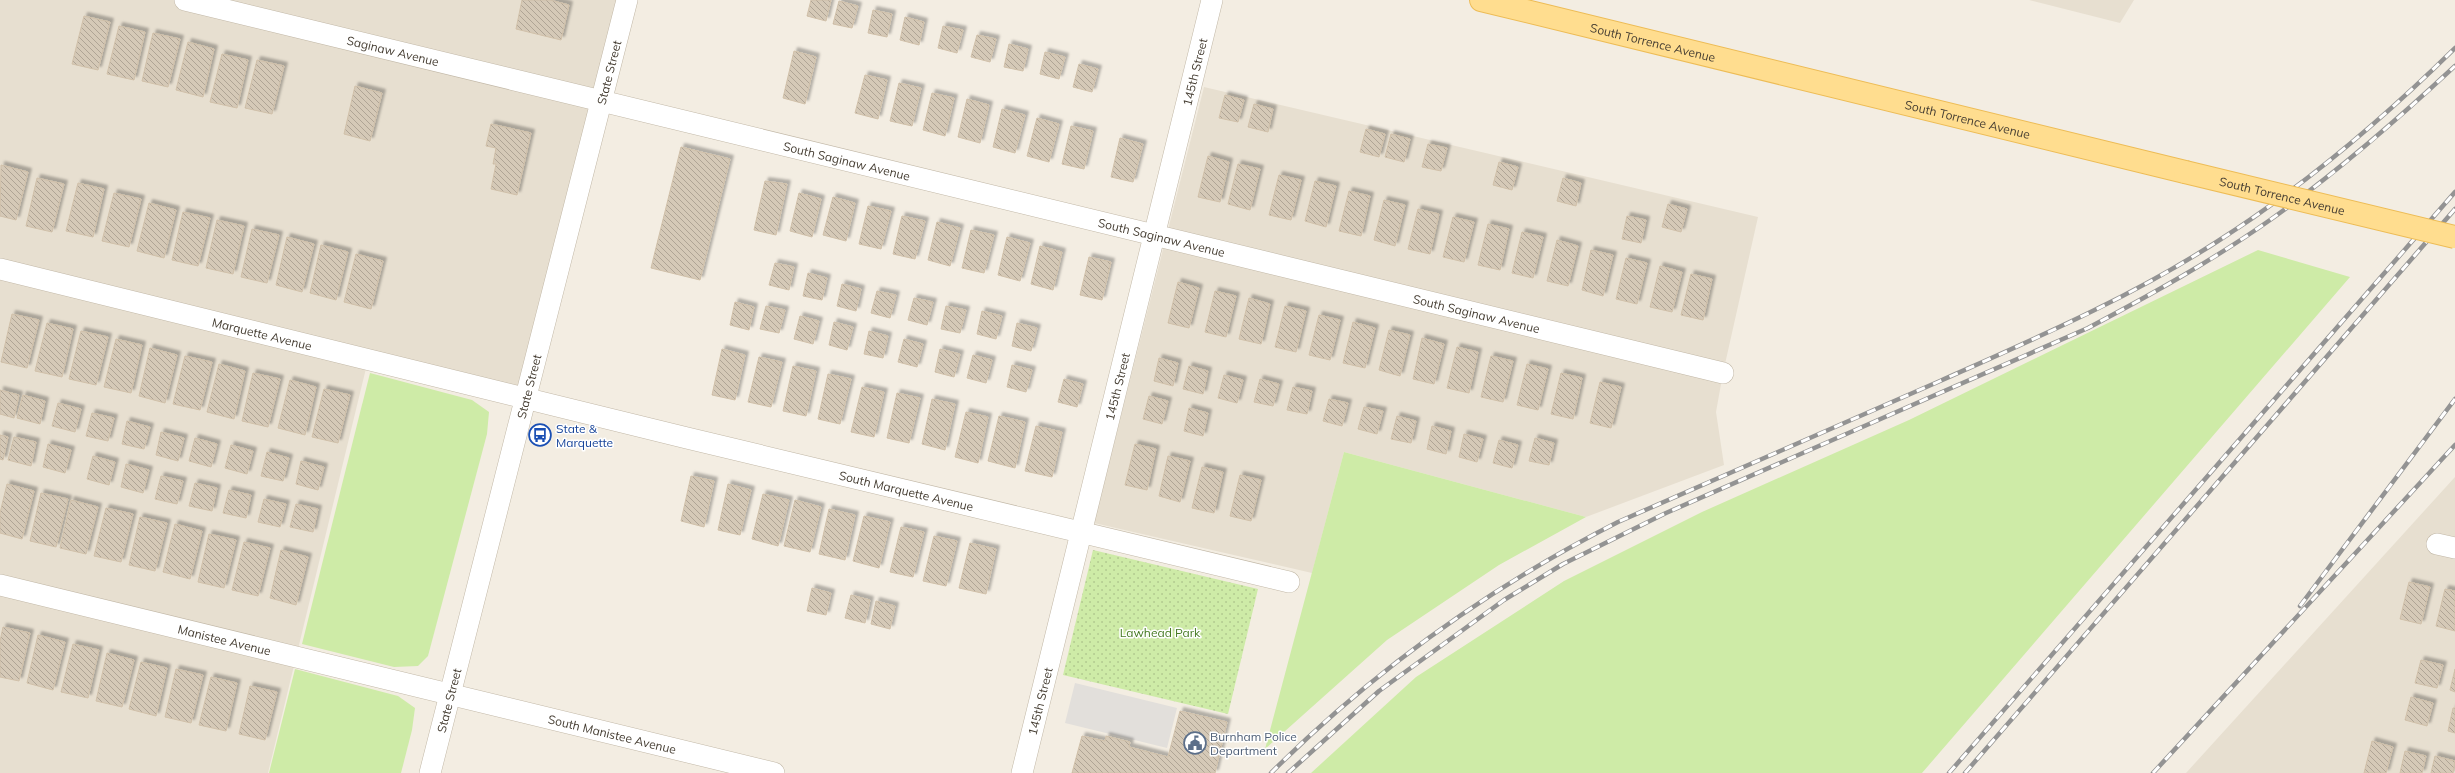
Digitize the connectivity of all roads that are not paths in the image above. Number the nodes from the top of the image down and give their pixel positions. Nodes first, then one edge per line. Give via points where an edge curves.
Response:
1 (185, 0) edge
2 (627, 0) edge
3 (1212, 0) edge
4 (1481, 0) edge
5 (601, 101) junction
6 (1154, 237) junction
7 (2455, 237) edge
8 (0, 269) edge
9 (1723, 373) dead end
10 (525, 398) junction
11 (1080, 532) junction
12 (1289, 582) dead end
13 (0, 584) edge
14 (450, 694) junction
15 (430, 773) edge
16 (774, 773) edge
17 (1022, 773) edge

1 - 5 street, Saginaw Avenue
2 - 5 street, State Street
3 - 6 street, 145th Street
4 - 7 main road, South Torrence Avenue, bridge
5 - 6 street, South Saginaw Avenue
5 - 10 street, State Street
6 - 9 street, South Saginaw Avenue
6 - 11 street, 145th Street
8 - 10 street, Marquette Avenue
10 - 11 street, South Marquette Avenue
10 - 14 street, State Street
11 - 12 street, South Marquette Avenue
11 - 17 street, 145th Street
13 - 14 street, Manistee Avenue
14 - 15 street, State Street
14 - 16 street, South Manistee Avenue

